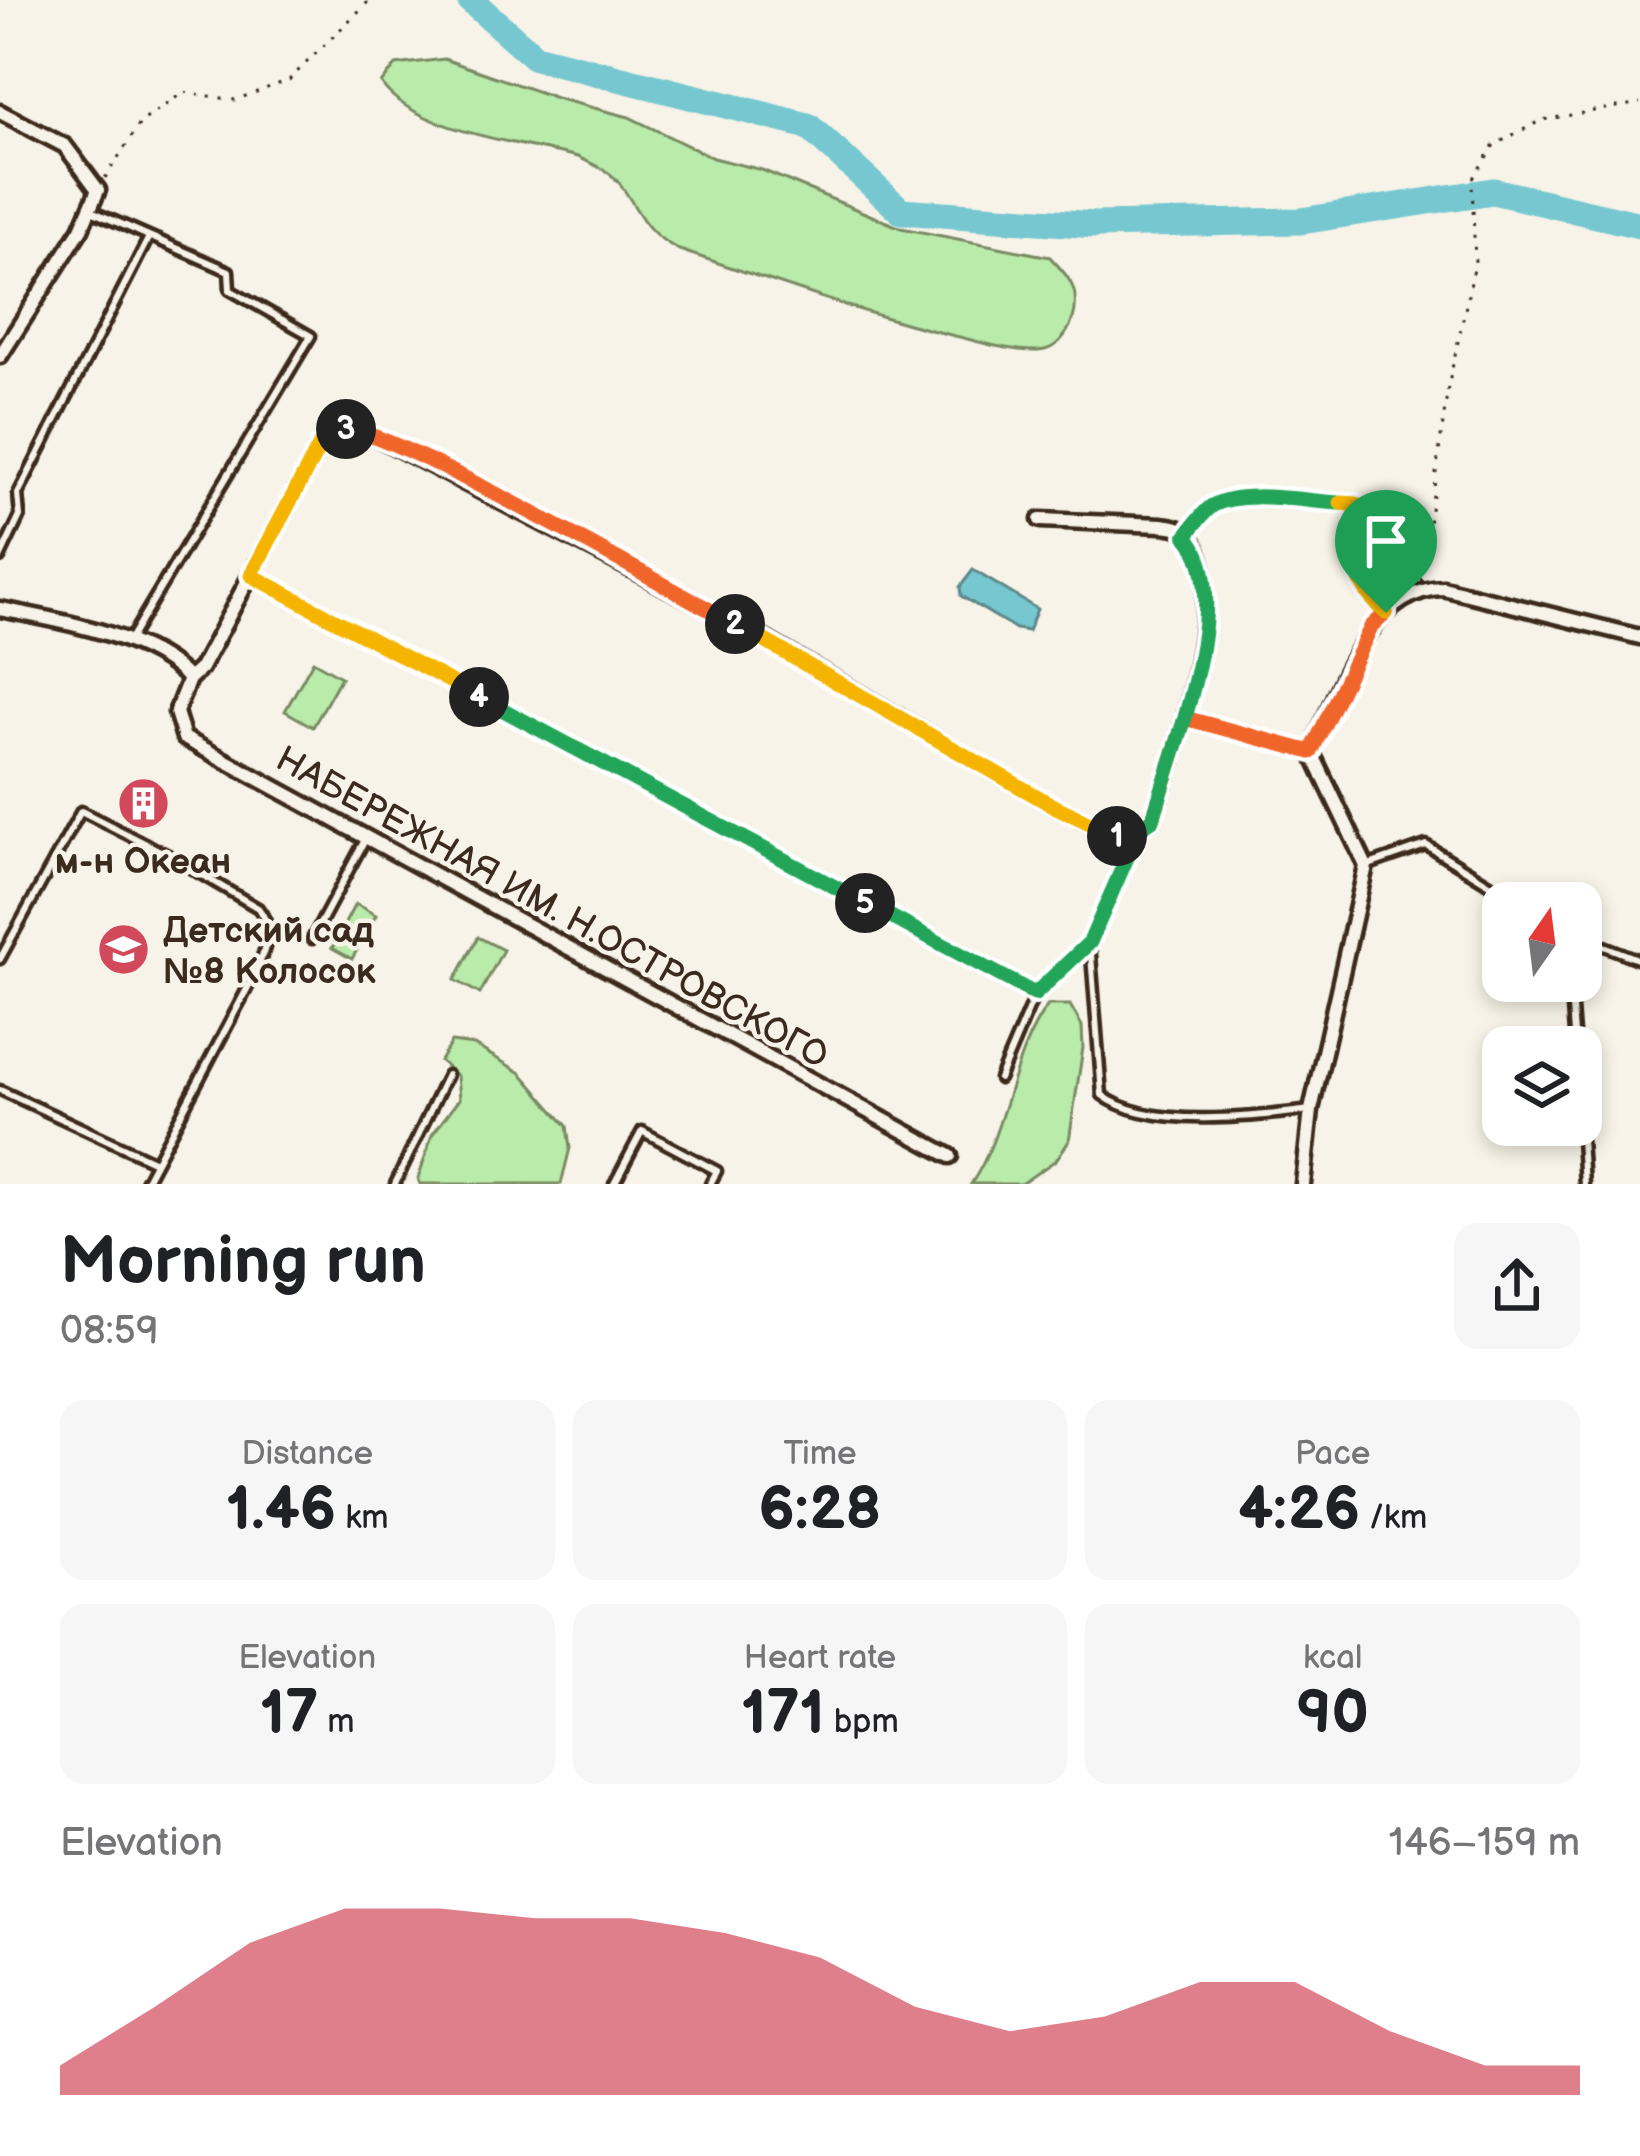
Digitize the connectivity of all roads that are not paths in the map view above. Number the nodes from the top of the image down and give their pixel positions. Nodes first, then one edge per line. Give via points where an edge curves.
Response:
1 (0, 112) edge
2 (89, 210) junction
3 (148, 237) junction
4 (0, 356) edge
5 (1040, 520) dead end
6 (0, 558) edge
7 (0, 609) edge
8 (1640, 637) edge
9 (128, 642) junction
10 (189, 679) junction
11 (1185, 718) junction
12 (1311, 752) junction
13 (1140, 828) junction
14 (366, 838) junction
15 (1366, 866) junction
16 (1487, 882) edge
17 (312, 939) dead end
18 (1090, 942) junction
19 (1602, 945) edge
20 (0, 959) edge
21 (1640, 960) edge
22 (447, 1075) dead end
23 (999, 1078) dead end
24 (0, 1090) edge
25 (1311, 1111) junction
26 (1582, 1146) edge
27 (950, 1156) dead end
28 (155, 1162) junction
29 (143, 1184) edge
30 (395, 1184) edge
31 (614, 1184) edge
32 (710, 1184) edge
33 (1303, 1184) edge
34 (1585, 1184) edge

1 - 2 street via 65,146 98,190
2 - 3 lane
2 - 4 street
3 - 6 lane via 18,494 20,515
3 - 9 lane via 229,271 230,290 311,336
5 - 11 street via 1162,525 1194,544 1206,583
7 - 9 street
8 - 12 street via 1420,588 1371,627
9 - 10 street
10 - 13 street via 320,445 339,430 359,428 766,640 1102,831 1121,837
10 - 14 street, НАБЕРЕЖНАЯ ИМ. Н.ОСТРОВСКОГО via 176,712 184,738
11 - 12 lane
11 - 13 street via 1153,819
12 - 15 street
13 - 18 lane
14 - 17 lane
14 - 27 street, НАБЕРЕЖНАЯ ИМ. Н.ОСТРОВСКОГО
15 - 16 lane via 1426,845
15 - 25 street
18 - 23 lane via 1035,994
18 - 25 lane via 1102,1095 1120,1109 1229,1120
19 - 21 lane
20 - 28 lane via 81,811 265,917 269,938 256,972
22 - 30 lane
24 - 28 lane
25 - 33 street
26 - 34 lane
28 - 29 lane
31 - 32 lane via 641,1131 717,1171

